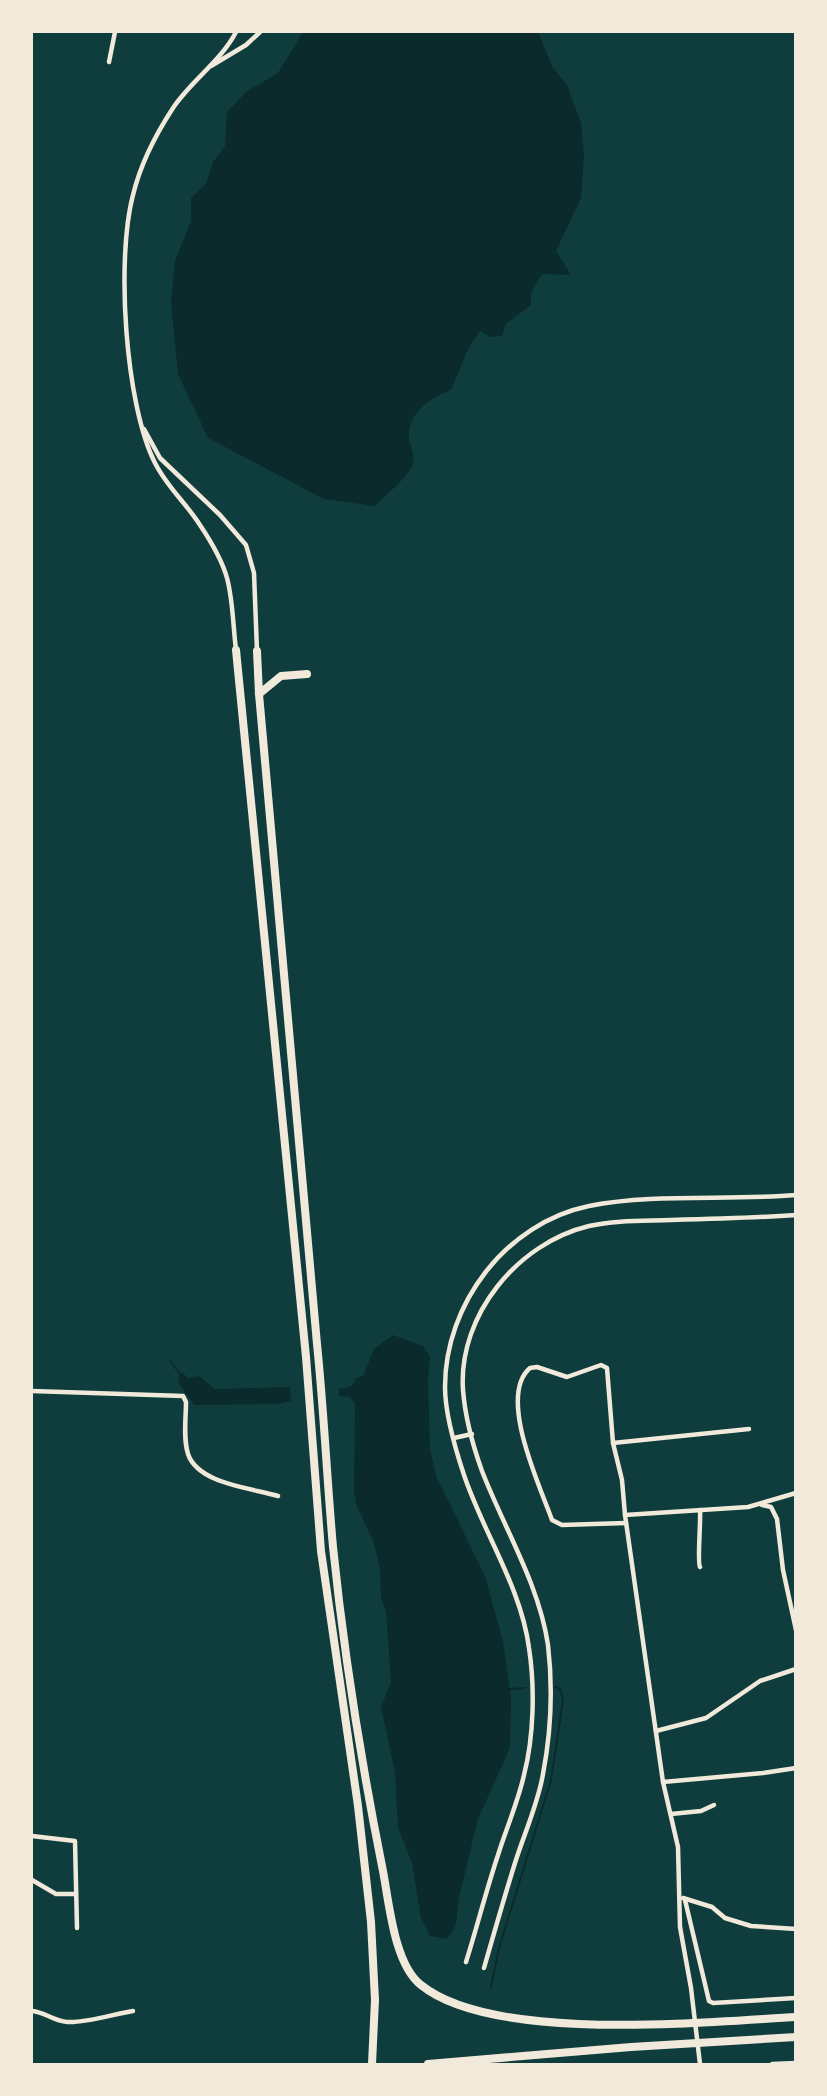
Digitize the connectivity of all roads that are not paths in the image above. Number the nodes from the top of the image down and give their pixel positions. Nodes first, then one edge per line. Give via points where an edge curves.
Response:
1 (115, 32) edge
2 (236, 32) edge
3 (260, 32) edge
4 (109, 62) dead end
5 (206, 69) junction
6 (135, 404) junction
7 (236, 650) joint
8 (257, 651) joint
9 (308, 674) dead end
10 (259, 694) junction
11 (795, 1195) edge
12 (795, 1215) edge
13 (32, 1391) edge
14 (749, 1429) dead end
15 (472, 1434) junction
16 (454, 1438) junction
17 (613, 1443) junction
18 (795, 1493) edge
19 (278, 1496) dead end
20 (759, 1504) junction
21 (700, 1510) junction
22 (625, 1515) junction
23 (626, 1522) junction
24 (700, 1567) dead end
25 (795, 1630) edge
26 (795, 1669) edge
27 (656, 1731) junction
28 (795, 1767) edge
29 (663, 1782) junction
30 (714, 1805) dead end
31 (671, 1814) junction
32 (32, 1836) edge
33 (32, 1880) edge
34 (76, 1894) junction
35 (678, 1896) junction
36 (685, 1900) junction
37 (77, 1928) dead end
38 (795, 1929) edge
39 (466, 1962) dead end
40 (484, 1968) dead end
41 (795, 1998) edge
42 (32, 2011) edge
43 (133, 2011) dead end
44 (795, 2017) edge
45 (795, 2037) edge
46 (795, 2063) edge
47 (372, 2064) edge
48 (428, 2064) edge
49 (700, 2064) edge
50 (772, 2064) edge

1 - 4 street
2 - 5 street
3 - 5 street
5 - 6 street via 173,108 133,193 125,232 124,269
6 - 7 street via 142,434 155,463 199,524 227,577
6 - 8 street via 160,458 246,545 254,573
7 - 47 highway via 306,1358 321,1551 371,1922 375,2000
8 - 10 highway
9 - 10 highway via 281,676
10 - 44 highway via 333,1550 370,1804 397,1941 406,1966 420,1984 467,2007 519,2018 631,2026
11 - 16 street via 620,1202 586,1207 556,1217 520,1238 477,1283 455,1326 445,1389
12 - 15 street via 600,1224 563,1234 529,1254 508,1272 486,1302 471,1334 463,1389
13 - 19 street via 183,1396 188,1455 197,1468 223,1483
14 - 17 street
15 - 16 street
15 - 40 street via 482,1469 531,1586 548,1644 551,1704 543,1776
16 - 39 street via 464,1475 514,1592 529,1647 532,1713 525,1773
17 - 22 street
17 - 23 street via 605,1365 567,1377 537,1367 524,1372 517,1402 519,1425 552,1520 562,1525
18 - 20 street
20 - 21 street
20 - 25 street via 771,1507 777,1519
21 - 22 street
21 - 24 street
22 - 23 street
23 - 27 street
26 - 27 street via 760,1681 706,1718
27 - 29 street
28 - 29 street
29 - 31 street
30 - 31 street via 701,1811
31 - 35 street via 678,1847
32 - 34 street via 75,1841
33 - 34 street via 56,1894
34 - 37 street
35 - 36 street
35 - 49 street
36 - 38 street via 712,1907 725,1918 751,1926
36 - 41 street via 709,2001
42 - 43 street via 69,2022
45 - 48 highway
46 - 50 street

